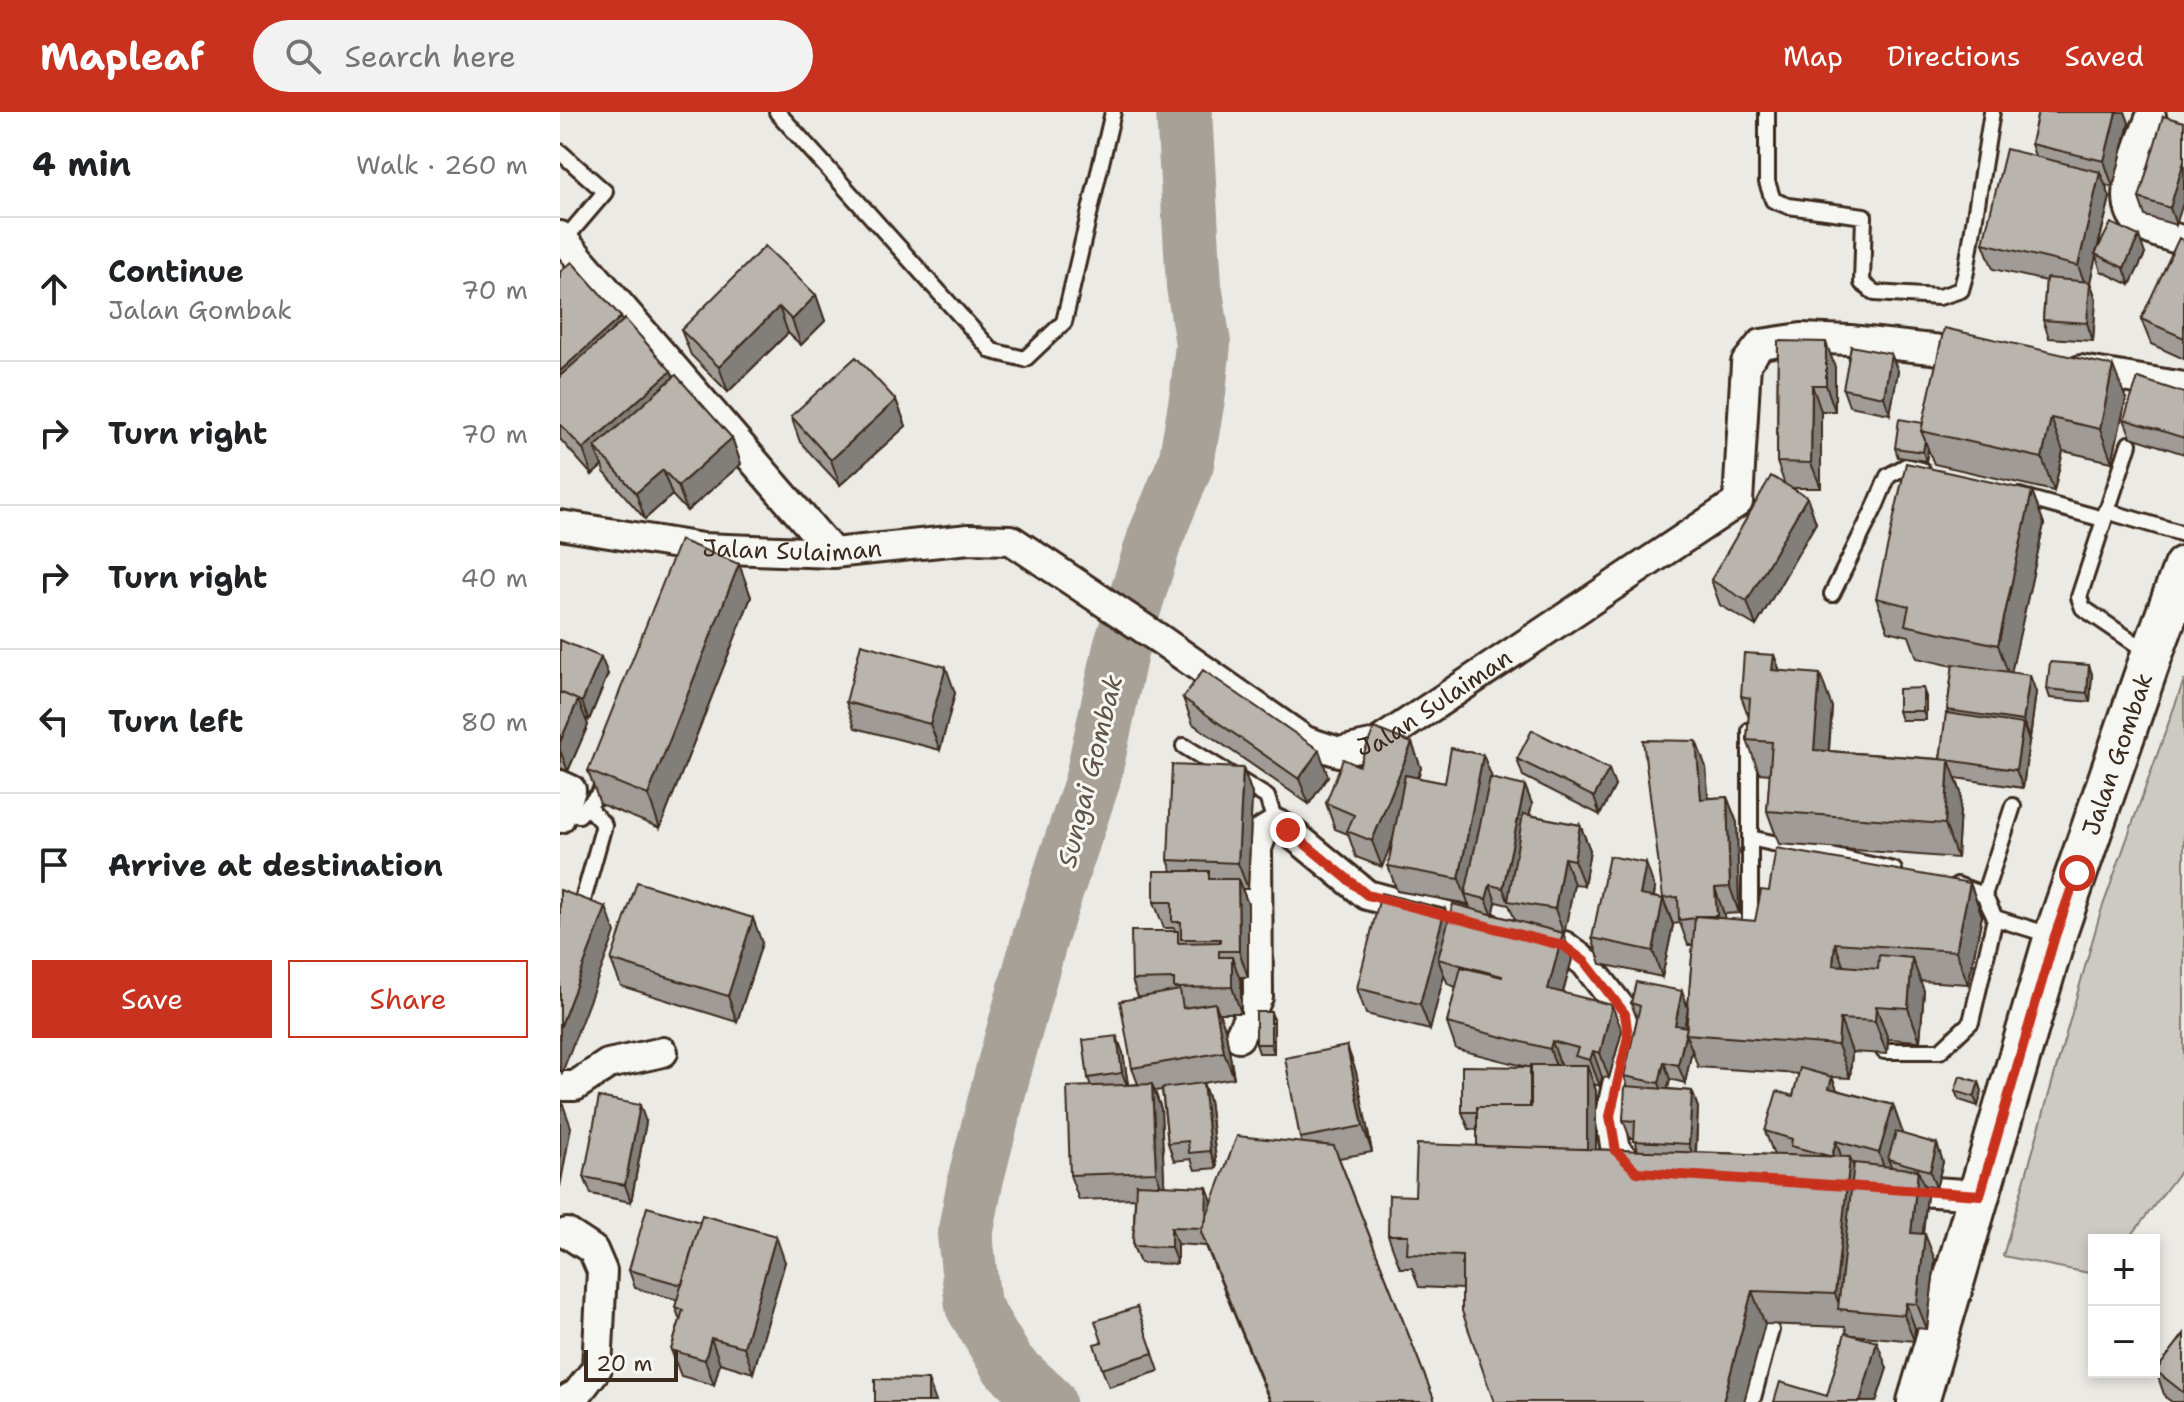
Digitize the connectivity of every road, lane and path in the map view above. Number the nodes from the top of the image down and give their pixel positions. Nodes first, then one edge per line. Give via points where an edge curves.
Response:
1 (777, 112) edge
2 (1113, 112) edge
3 (1767, 112) edge
4 (1992, 112) edge
5 (2151, 116) dead end
6 (560, 152) edge
7 (562, 238) edge
8 (2184, 241) edge
9 (2002, 357) edge
10 (2062, 367) edge
11 (2184, 387) edge
12 (2129, 444) dead end
13 (1937, 474) edge
14 (1997, 490) edge
15 (2105, 515) junction
16 (560, 525) edge
17 (2184, 534) edge
18 (833, 553) junction
19 (2184, 567) edge
20 (1832, 594) dead end
21 (2152, 654) junction
22 (1750, 720) edge
23 (1184, 746) dead end
24 (609, 767) edge
25 (568, 805) edge
26 (2013, 806) dead end
27 (1276, 824) junction
28 (1750, 838) junction
29 (1904, 872) edge
30 (1946, 882) edge
31 (1984, 895) junction
32 (583, 900) edge
33 (1995, 918) junction
34 (2055, 936) junction
35 (1749, 949) edge
36 (1239, 1037) dead end
37 (1884, 1051) dead end
38 (663, 1052) dead end
39 (560, 1086) edge
40 (1668, 1174) edge
41 (1870, 1188) edge
42 (1980, 1195) junction
43 (567, 1233) dead end
44 (1771, 1330) dead end
45 (563, 1402) edge
46 (1752, 1402) edge
47 (1918, 1402) edge

1 - 2 lane via 992,351 1025,359 1064,322
3 - 4 lane via 1767,182 1773,200 1864,216 1862,283 1875,293 1939,297 1961,290
5 - 8 street via 2129,181 2129,206 2137,222
6 - 7 lane via 605,192
7 - 18 street
9 - 18 street, Jalan Sulaiman via 1850,340 1801,338 1761,344 1746,363 1738,502 1376,744 1339,752 1305,741 1011,540 969,539
10 - 11 street
12 - 15 lane
13 - 20 lane via 1906,466 1888,476
14 - 15 lane
15 - 17 lane
15 - 21 lane via 2079,597 2083,608
16 - 18 street, Jalan Sulaiman via 702,548
19 - 21 main road, Jalan Gombak
21 - 34 main road, Jalan Gombak
22 - 28 lane
23 - 27 lane via 1267,797
24 - 25 lane via 599,794
25 - 32 lane via 604,825
26 - 31 lane
27 - 36 street via 1263,832 1257,848 1258,997
27 - 40 street via 1367,895 1564,946 1585,962 1625,1014 1628,1036 1610,1116 1616,1151 1637,1172
28 - 29 lane
28 - 35 lane
30 - 31 lane
31 - 33 lane
33 - 34 lane
33 - 37 lane via 1971,1022 1940,1051
34 - 42 main road, Jalan Gombak
38 - 39 street via 608,1064 575,1086
41 - 42 street
42 - 47 main road, Jalan Gombak
43 - 45 street via 593,1250 602,1271 597,1368 577,1394
44 - 46 lane

